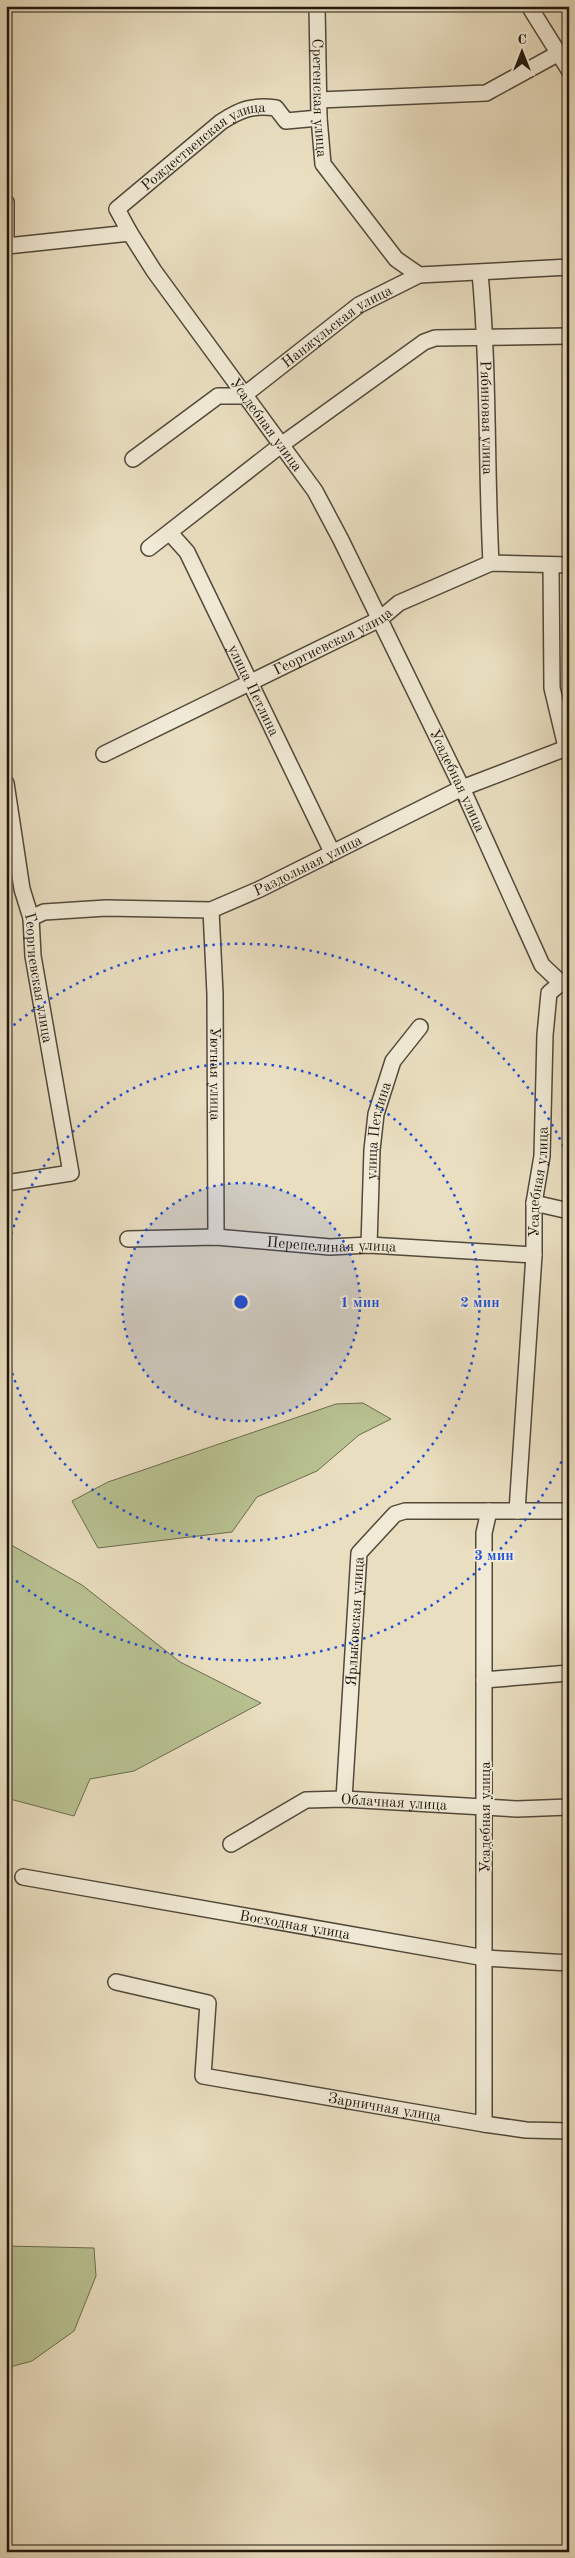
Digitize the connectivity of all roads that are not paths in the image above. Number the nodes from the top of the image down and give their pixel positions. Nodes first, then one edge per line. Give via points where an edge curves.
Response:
1 (317, 6) edge
2 (529, 6) edge
3 (558, 53) junction
4 (569, 70) edge
5 (319, 100) junction
6 (319, 118) junction
7 (6, 202) edge
8 (130, 233) junction
9 (6, 248) edge
10 (569, 268) edge
11 (480, 273) junction
12 (419, 275) junction
13 (569, 336) edge
14 (486, 337) junction
15 (243, 396) junction
16 (282, 446) junction
17 (133, 459) dead end
18 (170, 533) junction
19 (149, 548) dead end
20 (491, 563) junction
21 (551, 565) junction
22 (569, 565) edge
23 (380, 619) junction
24 (250, 682) junction
25 (567, 747) edge
26 (104, 754) dead end
27 (6, 783) edge
28 (462, 788) junction
29 (332, 852) junction
30 (6, 878) edge
31 (22, 889) junction
32 (211, 910) junction
33 (32, 918) junction
34 (565, 984) edge
35 (420, 1027) dead end
36 (6, 1183) edge
37 (534, 1203) junction
38 (569, 1211) edge
39 (216, 1237) junction
40 (128, 1239) dead end
41 (369, 1245) junction
42 (534, 1255) junction
43 (518, 1510) junction
44 (489, 1511) junction
45 (569, 1511) edge
46 (569, 1673) edge
47 (484, 1680) junction
48 (344, 1799) junction
49 (485, 1806) junction
50 (569, 1807) edge
51 (231, 1844) dead end
52 (23, 1877) dead end
53 (484, 1958) junction
54 (569, 1963) edge
55 (116, 1982) dead end
56 (484, 2124) junction
57 (569, 2131) edge

1 - 5 street, Сретенская улица
2 - 3 street
3 - 4 street
3 - 5 street via 486,92
5 - 6 street, Сретенская улица
6 - 8 street, Рождественская улица via 286,122 276,108 256,106 235,113 118,209
6 - 12 street, Сретенская улица via 323,164 396,259
7 - 9 street
8 - 9 street
8 - 15 street, Усадебная улица
10 - 11 street, Нанжульская улица
11 - 12 street, Нанжульская улица
11 - 14 street, Рябиновая улица
12 - 15 street, Нанжульская улица via 359,305
13 - 14 street
14 - 16 street via 435,338 424,342
14 - 20 street, Рябиновая улица
15 - 16 street, Усадебная улица
15 - 17 street via 218,396
16 - 18 street
16 - 23 street, Усадебная улица via 315,491
18 - 19 street
18 - 24 street, улица Петлина via 187,552
20 - 21 street, Георгиевская улица
20 - 23 street, Георгиевская улица via 400,603
21 - 22 street, Георгиевская улица
21 - 25 street via 552,688
23 - 24 street, Георгиевская улица
23 - 28 street, Усадебная улица
24 - 26 street, Георгиевская улица
24 - 29 street, улица Петлина
25 - 28 street, Раздольная улица
27 - 31 street, Георгиевская улица
28 - 29 street, Раздольная улица
28 - 34 street, Усадебная улица via 542,965
29 - 32 street, Раздольная улица
30 - 31 street
31 - 33 street, Георгиевская улица
32 - 33 street, Раздольная улица via 106,908 44,912
32 - 39 street, Уютная улица via 215,994
33 - 36 street, Георгиевская улица via 33,956 72,1173
34 - 37 street, Усадебная улица via 549,994 542,1156
35 - 41 street, улица Петлина via 393,1061 376,1114
37 - 38 street
37 - 42 street, Усадебная улица
39 - 40 street, Перепелиная улица
39 - 41 street, Перепелиная улица via 330,1247
41 - 42 street, Перепелиная улица
42 - 43 street, Усадебная улица
43 - 44 street, Ярлыковская улица
43 - 45 street, Ярлыковская улица
44 - 47 street, Усадебная улица via 484,1533
44 - 48 street, Ярлыковская улица via 405,1511 395,1514 359,1553
46 - 47 street
47 - 49 street, Усадебная улица
48 - 49 street, Облачная улица
48 - 51 street, Облачная улица via 306,1800
49 - 50 street, Облачная улица via 517,1809
49 - 53 street, Усадебная улица
52 - 53 street, Восходная улица
53 - 54 street, Восходная улица
53 - 56 street, Усадебная улица
55 - 56 street, Зарничная улица via 208,2003 203,2076
56 - 57 street, Зарничная улица via 526,2130

